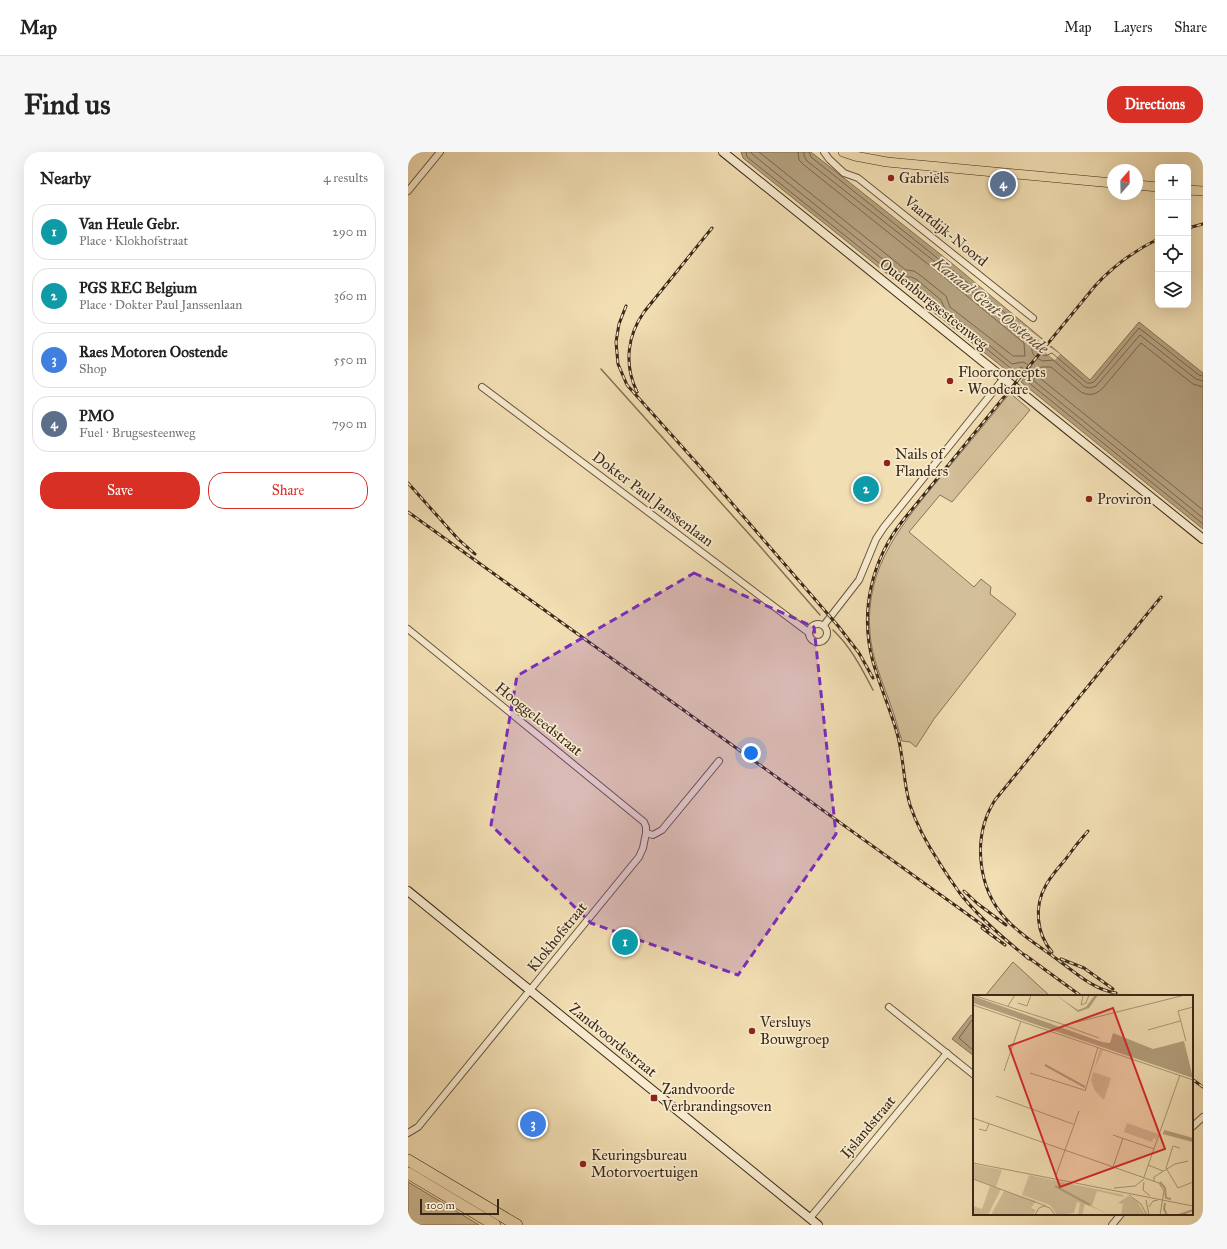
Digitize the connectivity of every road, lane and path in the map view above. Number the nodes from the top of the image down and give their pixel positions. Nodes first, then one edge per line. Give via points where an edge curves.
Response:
1 (440, 152) edge
2 (723, 152) edge
3 (824, 152) edge
4 (843, 152) edge
5 (1107, 182) edge
6 (1143, 186) edge
7 (1155, 187) edge
8 (1191, 190) edge
9 (408, 191) edge
10 (1203, 192) edge
11 (1033, 318) dead end
12 (1004, 378) junction
13 (482, 387) dead end
14 (1203, 539) edge
15 (824, 625) junction
16 (408, 629) edge
17 (808, 632) junction
18 (719, 761) dead end
19 (646, 834) junction
20 (408, 892) edge
21 (530, 990) junction
22 (889, 1007) dead end
23 (947, 1053) junction
24 (973, 1074) edge
25 (1203, 1117) edge
26 (1193, 1126) edge
27 (408, 1133) edge
28 (408, 1160) edge
29 (408, 1173) edge
30 (1120, 1215) edge
31 (810, 1218) junction
32 (495, 1225) edge
33 (516, 1225) edge
34 (818, 1225) edge
35 (1112, 1225) edge

1 - 9 street
2 - 12 street, Oudenburgsesteenweg
3 - 11 street, Vaartdijk-Noord via 828,160 844,173 858,178
4 - 5 main road via 887,162
6 - 7 main road
8 - 10 main road
12 - 14 street, Oudenburgsesteenweg
12 - 15 street, Dokter Paul Janssenlaan via 884,526 859,580
13 - 17 street, Dokter Paul Janssenlaan
15 - 17 street via 814,624
15 - 17 street, Dokter Paul Janssenlaan via 827,634 823,641 815,642
16 - 19 street, Hooggeleedstraat via 644,822
18 - 19 street via 662,830 653,835
19 - 21 street, Klokhofstraat via 639,857
20 - 21 street, Zandvoordestraat
21 - 27 street, Klokhofstraat via 418,1127
21 - 31 street, Zandvoordestraat
22 - 23 street
23 - 24 street
23 - 31 street, Ijslandstraat
25 - 26 street
28 - 33 highway
29 - 32 highway
30 - 35 street
31 - 34 street, Zandvoordestraat

